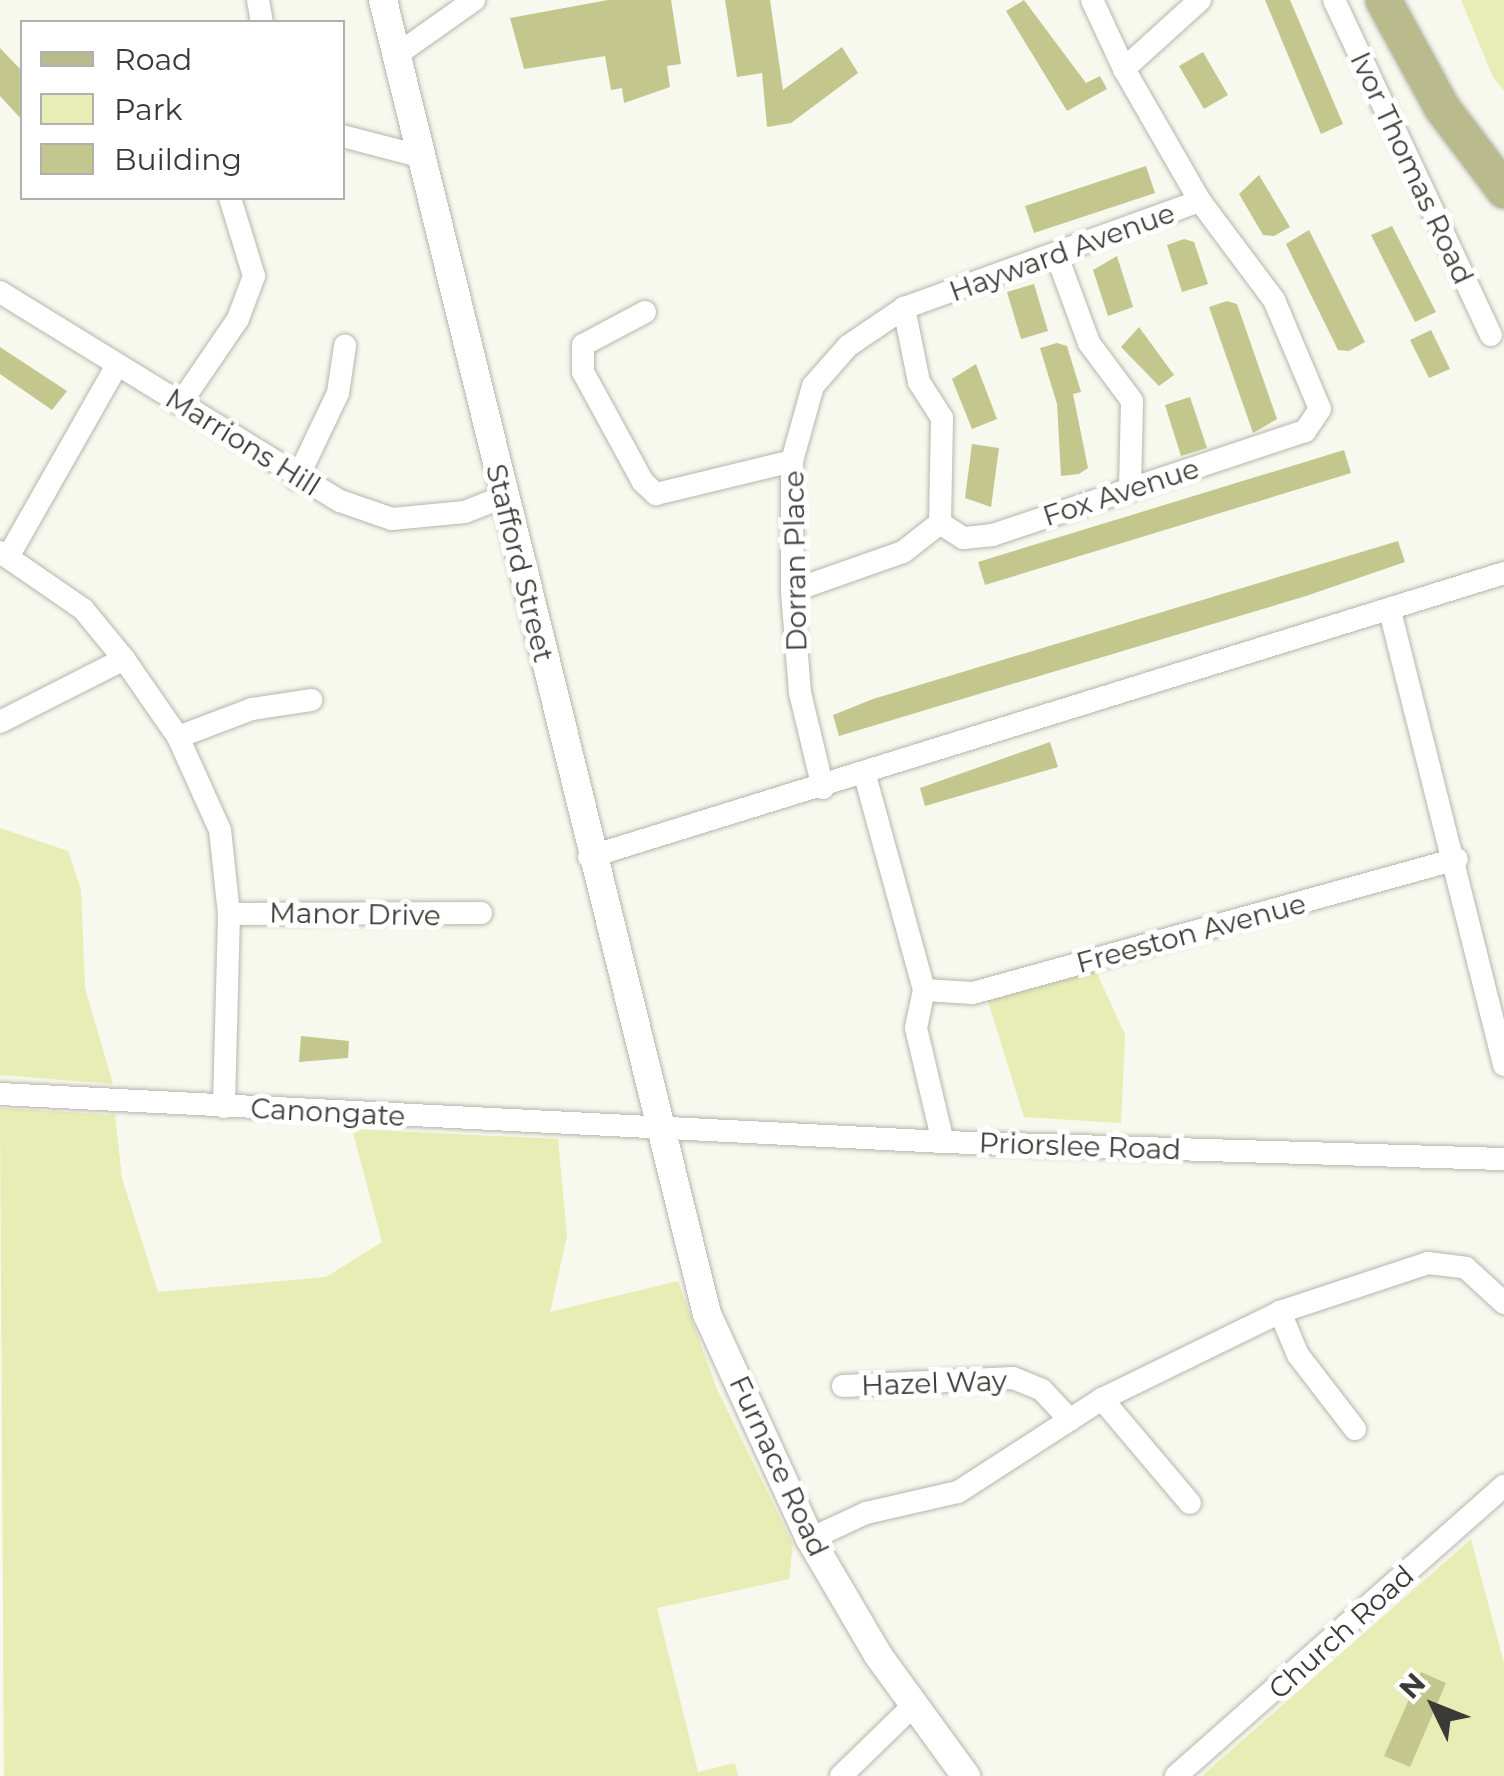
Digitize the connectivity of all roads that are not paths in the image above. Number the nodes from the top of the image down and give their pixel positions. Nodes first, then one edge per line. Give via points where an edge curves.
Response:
1 (383, 0) edge
2 (1092, 0) edge
3 (1200, 0) edge
4 (1334, 0) edge
5 (1383, 0) edge
6 (460, 4) edge
7 (395, 56) junction
8 (1124, 69) junction
9 (345, 137) edge
10 (419, 156) junction
11 (1504, 190) edge
12 (231, 200) edge
13 (1200, 200) junction
14 (1058, 259) junction
15 (0, 292) edge
16 (904, 308) junction
17 (645, 312) dead end
18 (1491, 335) dead end
19 (346, 346) dead end
20 (848, 346) joint
21 (117, 365) junction
22 (180, 404) junction
23 (1304, 431) joint
24 (792, 461) junction
25 (297, 479) junction
26 (1130, 490) junction
27 (505, 496) junction
28 (940, 523) junction
29 (4, 554) edge
30 (1504, 573) edge
31 (792, 591) junction
32 (1391, 615) junction
33 (124, 658) junction
34 (311, 700) dead end
35 (0, 722) edge
36 (178, 736) junction
37 (864, 772) junction
38 (823, 788) junction
39 (588, 857) junction
40 (1457, 859) junction
41 (481, 913) dead end
42 (229, 914) junction
43 (924, 990) junction
44 (1503, 1059) edge
45 (0, 1094) edge
46 (224, 1107) junction
47 (656, 1126) junction
48 (943, 1142) junction
49 (1504, 1158) edge
50 (1504, 1304) edge
51 (1280, 1312) junction
52 (844, 1386) dead end
53 (1102, 1399) junction
54 (1070, 1420) junction
55 (1355, 1429) dead end
56 (1504, 1486) edge
57 (1190, 1503) dead end
58 (810, 1539) junction
59 (914, 1705) junction
60 (840, 1776) edge
61 (966, 1776) edge
62 (1176, 1776) edge

1 - 7 street, Stafford Street
2 - 8 street
3 - 8 street
4 - 18 street, Ivor Thomas Road
5 - 11 main road via 1442,108
6 - 7 street
7 - 10 street, Stafford Street
8 - 13 street
9 - 10 street
10 - 27 street, Stafford Street
12 - 22 street via 254,276 238,318
13 - 14 street, Hayward Avenue
13 - 23 street, Hayward Avenue via 1274,300 1320,409
14 - 16 street, Hayward Avenue
14 - 26 street via 1089,343 1132,401
15 - 21 street, Marrions Hill
16 - 20 street, Hayward Avenue
16 - 28 street via 919,382 942,418
17 - 24 street via 584,345 583,372 643,482 656,494
19 - 25 street via 338,393
20 - 24 street, Dorran Place via 813,386
21 - 22 street, Marrions Hill
21 - 29 street
22 - 25 street, Marrions Hill
23 - 26 street, Fox Avenue
24 - 31 street, Dorran Place
25 - 27 street, Marrions Hill via 392,520 465,512
26 - 28 street, Fox Avenue via 993,535 963,538
27 - 39 street, Stafford Street
28 - 31 street via 903,552
29 - 33 street via 83,608
30 - 32 street
31 - 38 street, Dorran Place via 800,693
32 - 37 street
32 - 40 street
33 - 35 street
33 - 36 street
34 - 36 street via 252,709
36 - 42 street via 220,830
37 - 38 street
37 - 43 street
38 - 39 street
39 - 47 street, Stafford Street
40 - 43 street, Freeston Avenue via 973,993
40 - 44 street
41 - 42 street, Manor Drive
42 - 46 street
43 - 48 street via 916,1028
45 - 46 street, Canongate
46 - 47 street, Canongate
47 - 48 street, Priorslee Road
47 - 58 street, Furnace Road via 706,1314
48 - 49 street, Priorslee Road
50 - 51 street via 1466,1268 1428,1263
51 - 53 street
51 - 55 street via 1298,1355
52 - 54 street, Hazel Way via 1014,1378 1042,1390
53 - 54 street
53 - 57 street
54 - 58 street via 958,1492 866,1513
56 - 62 street, Church Road
58 - 59 street, Furnace Road
59 - 60 street
59 - 61 street, Furnace Road

